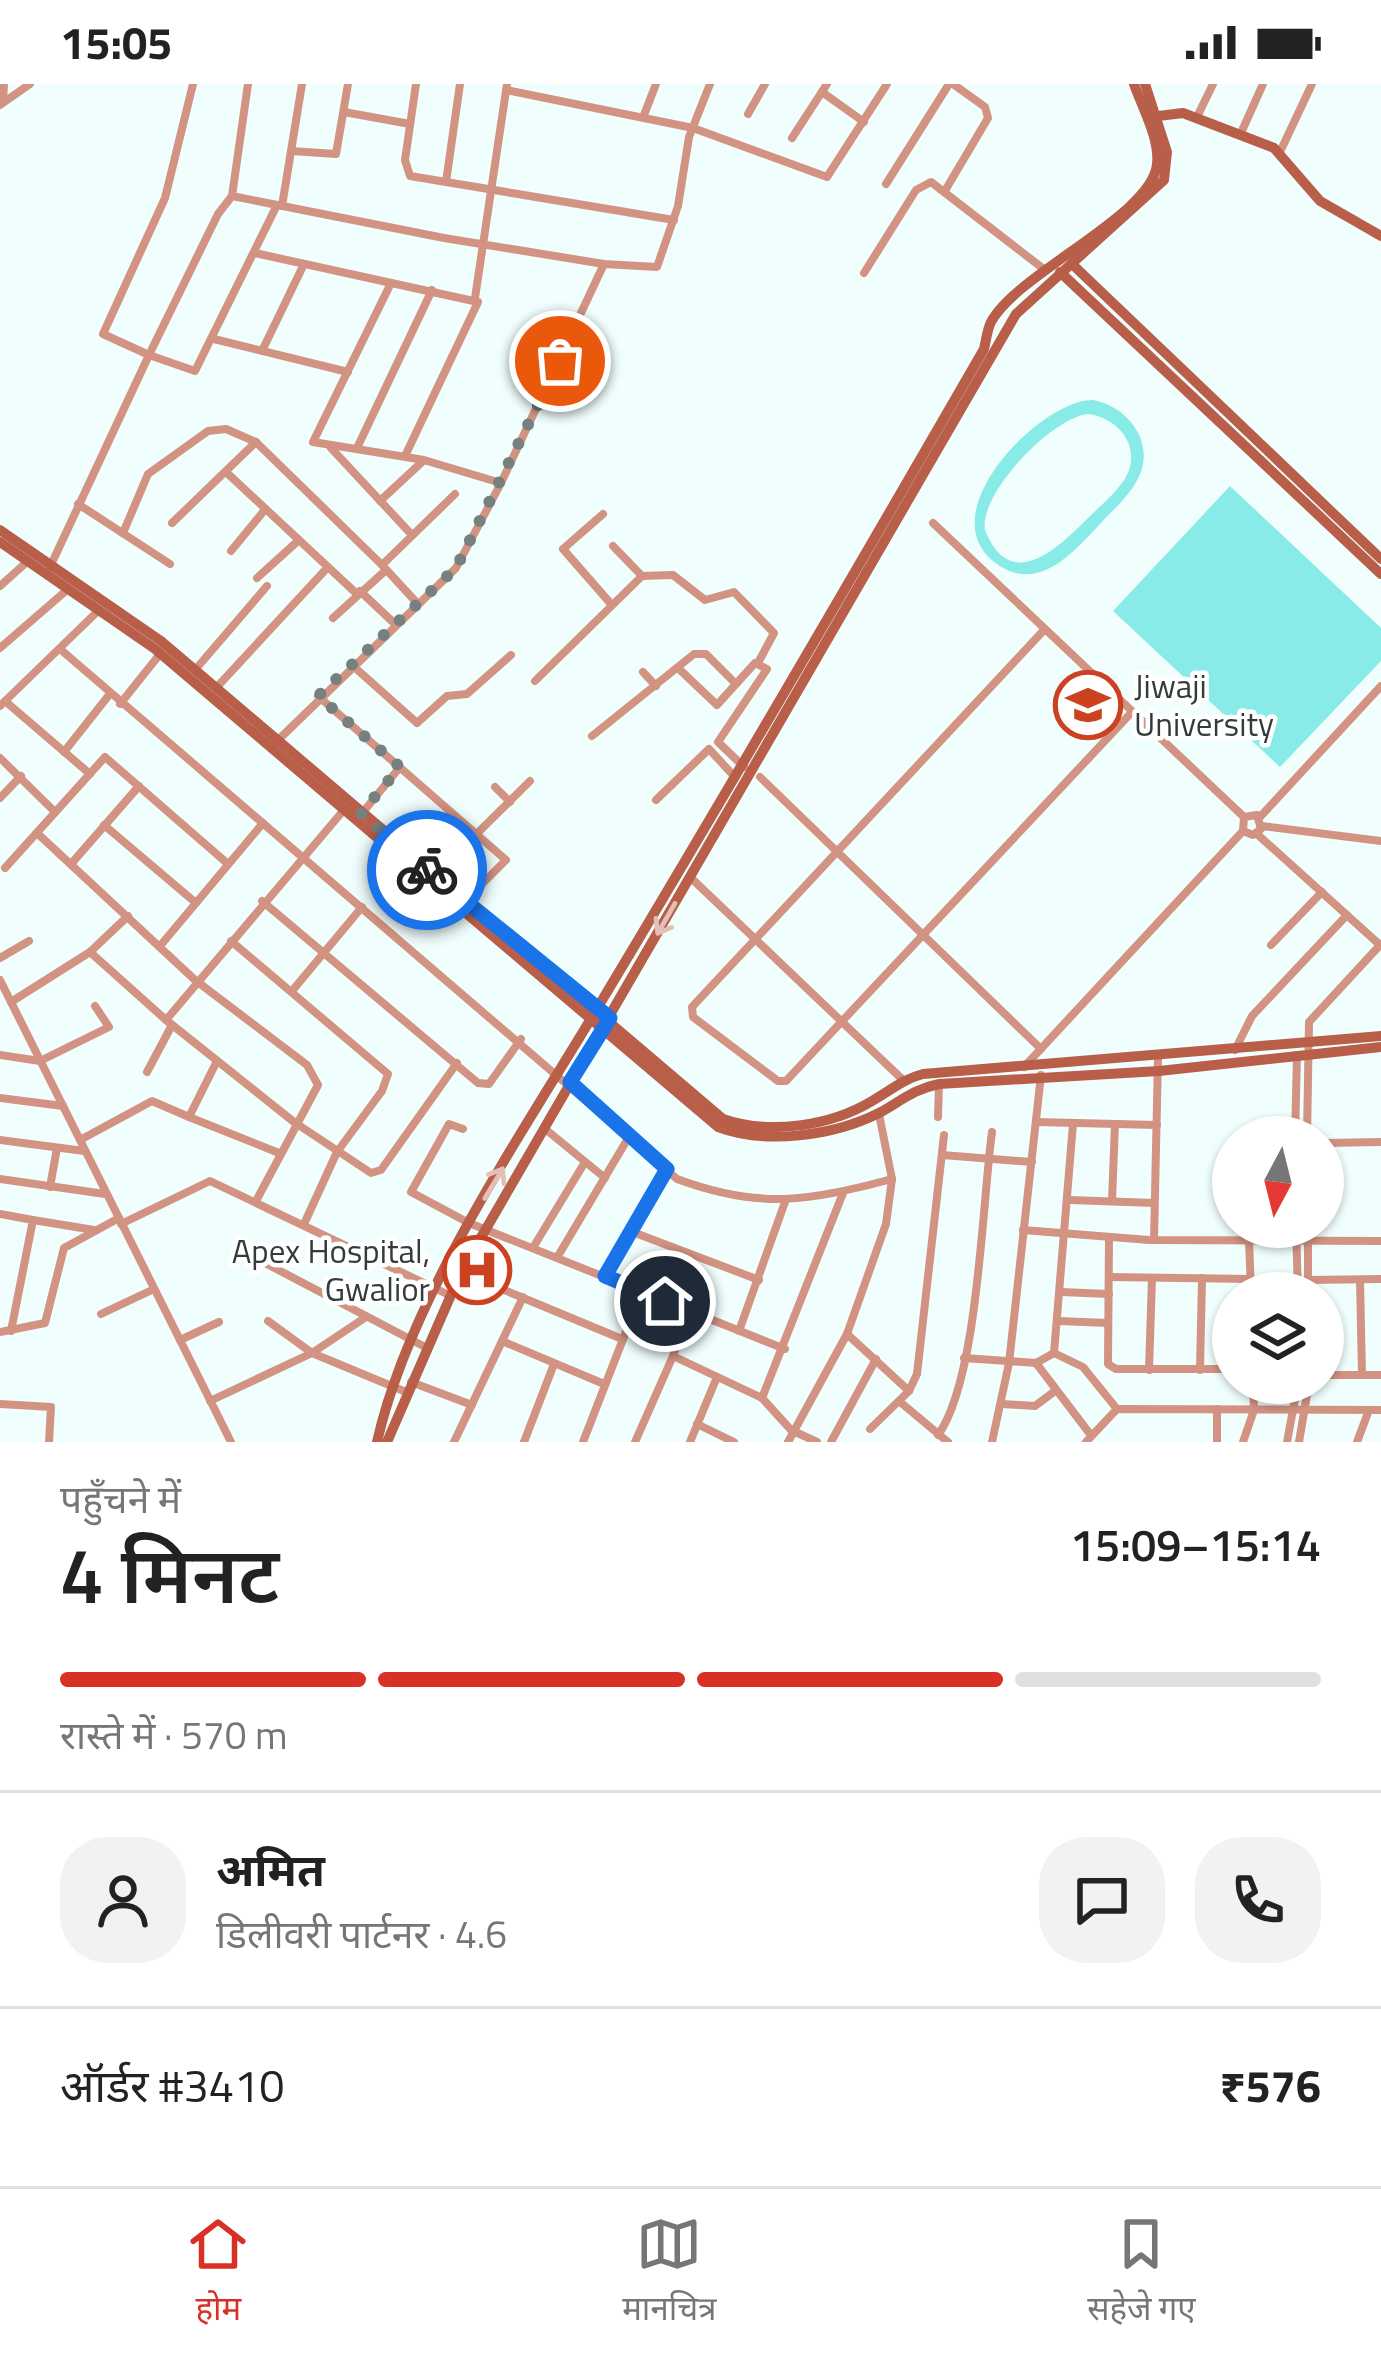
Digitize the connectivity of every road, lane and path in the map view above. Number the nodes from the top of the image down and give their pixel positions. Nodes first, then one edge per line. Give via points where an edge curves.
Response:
1 (4, 84) edge
2 (30, 84) edge
3 (193, 84) edge
4 (248, 84) edge
5 (302, 84) edge
6 (348, 84) edge
7 (416, 84) edge
8 (460, 84) edge
9 (656, 84) edge
10 (710, 84) edge
11 (887, 84) edge
12 (951, 84) edge
13 (1134, 84) edge
14 (1144, 84) edge
15 (1213, 84) edge
16 (1263, 84) edge
17 (1312, 84) edge
18 (761, 85) edge
19 (507, 87) edge
20 (825, 88) edge
21 (1, 105) edge
22 (344, 112) junction
23 (748, 114) dead end
24 (644, 115) junction
25 (1151, 116) junction
26 (1197, 117) junction
27 (864, 122) junction
28 (410, 124) junction
29 (693, 128) junction
30 (1241, 133) junction
31 (792, 138) dead end
32 (291, 151) junction
33 (1280, 152) junction
34 (446, 182) junction
35 (886, 184) dead end
36 (946, 189) junction
37 (493, 190) junction
38 (232, 196) junction
39 (279, 205) junction
40 (674, 220) junction
41 (1381, 236) edge
42 (485, 244) junction
43 (254, 252) junction
44 (1069, 261) junction
45 (304, 264) junction
46 (604, 264) junction
47 (1054, 270) junction
48 (864, 273) dead end
49 (391, 283) junction
50 (432, 290) junction
51 (475, 298) junction
52 (214, 339) junction
53 (262, 351) junction
54 (149, 355) junction
55 (348, 372) junction
56 (256, 442) junction
57 (330, 447) junction
58 (357, 448) junction
59 (405, 456) junction
60 (424, 460) junction
61 (226, 472) junction
62 (501, 483) junction
63 (455, 494) dead end
64 (380, 501) junction
65 (78, 504) junction
66 (263, 512) junction
67 (602, 514) dead end
68 (172, 523) dead end
69 (933, 523) dead end
70 (0, 530) edge
71 (123, 533) junction
72 (412, 535) junction
73 (299, 540) junction
74 (0, 542) edge
75 (613, 546) dead end
76 (231, 551) dead end
77 (1381, 559) edge
78 (28, 561) junction
79 (170, 564) dead end
80 (328, 567) junction
81 (384, 567) junction
82 (49, 569) junction
83 (1381, 574) edge
84 (642, 576) junction
85 (257, 578) dead end
86 (0, 586) edge
87 (267, 586) dead end
88 (68, 589) junction
89 (359, 593) junction
90 (417, 603) junction
91 (611, 604) junction
92 (99, 610) junction
93 (333, 618) dead end
94 (395, 625) junction
95 (1044, 630) junction
96 (0, 648) edge
97 (60, 649) junction
98 (160, 654) junction
99 (511, 656) dead end
100 (759, 661) junction
101 (352, 664) junction
102 (678, 668) junction
103 (195, 670) junction
104 (643, 672) dead end
105 (536, 681) dead end
106 (736, 684) junction
107 (656, 686) junction
108 (1381, 686) edge
109 (216, 688) junction
110 (109, 695) junction
111 (318, 696) junction
112 (2, 704) edge
113 (121, 704) junction
114 (1131, 713) junction
115 (592, 736) dead end
116 (273, 744) junction
117 (713, 746) junction
118 (64, 752) junction
119 (0, 758) edge
120 (400, 767) junction
121 (746, 772) junction
122 (90, 774) junction
123 (21, 776) junction
124 (530, 781) dead end
125 (139, 786) junction
126 (495, 787) dead end
127 (0, 798) edge
128 (656, 800) dead end
129 (510, 802) junction
130 (343, 811) junction
131 (56, 812) junction
132 (358, 817) junction
133 (1244, 817) junction
134 (262, 823) junction
135 (104, 825) junction
136 (1260, 826) junction
137 (1244, 831) junction
138 (37, 833) junction
139 (478, 835) junction
140 (1381, 841) edge
141 (836, 849) junction
142 (302, 856) junction
143 (71, 864) junction
144 (229, 864) junction
145 (5, 868) dead end
146 (690, 877) junction
147 (430, 879) junction
148 (1322, 892) junction
149 (262, 901) junction
150 (465, 902) junction
151 (196, 903) junction
152 (362, 907) junction
153 (1347, 915) junction
154 (128, 916) junction
155 (755, 935) junction
156 (922, 937) junction
157 (29, 941) dead end
158 (231, 941) junction
159 (1271, 945) dead end
160 (1381, 945) edge
161 (160, 946) junction
162 (90, 952) junction
163 (322, 955) junction
164 (523, 957) junction
165 (0, 958) edge
166 (0, 980) edge
167 (195, 980) junction
168 (292, 991) junction
169 (11, 1002) junction
170 (95, 1006) dead end
171 (598, 1008) junction
172 (610, 1018) junction
173 (844, 1019) junction
174 (590, 1020) junction
175 (169, 1023) junction
176 (603, 1030) junction
177 (1381, 1036) edge
178 (520, 1039) junction
179 (1381, 1047) edge
180 (1041, 1049) junction
181 (1235, 1050) junction
182 (1302, 1050) junction
183 (0, 1054) edge
184 (1158, 1057) junction
185 (40, 1060) junction
186 (217, 1061) junction
187 (458, 1064) junction
188 (0, 1066) edge
189 (1022, 1068) junction
190 (1159, 1071) junction
191 (147, 1072) dead end
192 (1041, 1072) junction
193 (559, 1073) junction
194 (904, 1080) junction
195 (570, 1082) junction
196 (939, 1084) junction
197 (0, 1098) edge
198 (887, 1099) junction
199 (63, 1106) junction
200 (879, 1113) junction
201 (1297, 1116) edge
202 (1306, 1116) edge
203 (189, 1117) junction
204 (938, 1117) dead end
205 (294, 1122) junction
206 (1037, 1122) junction
207 (1073, 1124) junction
208 (1115, 1124) junction
209 (1157, 1125) junction
210 (544, 1129) junction
211 (746, 1129) junction
212 (463, 1130) dead end
213 (992, 1132) dead end
214 (630, 1136) junction
215 (944, 1136) dead end
216 (0, 1140) edge
217 (80, 1140) junction
218 (1344, 1142) edge
219 (1381, 1142) edge
220 (57, 1148) junction
221 (86, 1151) junction
222 (337, 1152) junction
223 (279, 1153) junction
224 (942, 1155) junction
225 (989, 1158) junction
226 (585, 1162) junction
227 (1032, 1162) junction
228 (667, 1169) junction
229 (604, 1178) junction
230 (0, 1179) edge
231 (892, 1179) junction
232 (50, 1187) junction
233 (843, 1192) junction
234 (107, 1195) junction
235 (1070, 1200) junction
236 (256, 1201) junction
237 (1112, 1201) junction
238 (784, 1202) junction
239 (1154, 1203) junction
240 (0, 1214) edge
241 (33, 1220) junction
242 (120, 1221) junction
243 (470, 1223) junction
244 (304, 1224) junction
245 (96, 1230) junction
246 (486, 1230) junction
247 (1023, 1230) junction
248 (630, 1231) junction
249 (1066, 1237) junction
250 (1109, 1239) junction
251 (1212, 1239) edge
252 (1154, 1240) junction
253 (1344, 1240) edge
254 (1381, 1241) edge
255 (534, 1246) junction
256 (558, 1256) junction
257 (265, 1263) dead end
258 (461, 1272) junction
259 (605, 1276) junction
260 (1109, 1277) junction
261 (1152, 1278) junction
262 (1202, 1278) junction
263 (1212, 1278) edge
264 (1381, 1279) edge
265 (759, 1280) junction
266 (1344, 1280) edge
267 (1360, 1280) junction
268 (154, 1288) junction
269 (443, 1292) junction
270 (641, 1292) junction
271 (1060, 1292) junction
272 (1109, 1294) junction
273 (523, 1297) junction
274 (688, 1310) junction
275 (101, 1314) dead end
276 (366, 1318) junction
277 (1058, 1321) junction
278 (220, 1322) dead end
279 (268, 1322) dead end
280 (1108, 1324) junction
281 (739, 1331) junction
282 (5, 1332) edge
283 (847, 1334) junction
284 (622, 1339) junction
285 (180, 1340) junction
286 (502, 1341) junction
287 (412, 1342) junction
288 (427, 1348) junction
289 (785, 1349) junction
290 (312, 1353) junction
291 (1054, 1353) junction
292 (673, 1356) junction
293 (964, 1358) junction
294 (876, 1359) junction
295 (1009, 1363) junction
296 (1036, 1363) junction
297 (554, 1364) junction
298 (1149, 1370) junction
299 (1200, 1370) junction
300 (1212, 1370) edge
301 (1344, 1375) edge
302 (1362, 1375) junction
303 (1381, 1375) edge
304 (717, 1377) junction
305 (604, 1384) junction
306 (393, 1387) junction
307 (409, 1387) junction
308 (909, 1391) junction
309 (1055, 1391) junction
310 (762, 1398) junction
311 (210, 1401) junction
312 (899, 1401) junction
313 (0, 1404) edge
314 (1002, 1404) junction
315 (1254, 1404) edge
316 (1302, 1404) edge
317 (1304, 1404) edge
318 (472, 1405) junction
319 (1303, 1408) junction
320 (1117, 1409) junction
321 (1217, 1409) junction
322 (1254, 1410) junction
323 (1369, 1410) junction
324 (1381, 1410) edge
325 (697, 1424) junction
326 (869, 1429) dead end
327 (791, 1430) junction
328 (938, 1435) junction
329 (1088, 1438) edge
330 (997, 1441) edge
331 (49, 1442) edge
332 (231, 1442) edge
333 (376, 1442) edge
334 (387, 1442) edge
335 (454, 1442) edge
336 (524, 1442) edge
337 (583, 1442) edge
338 (635, 1442) edge
339 (690, 1442) edge
340 (734, 1442) edge
341 (788, 1442) edge
342 (817, 1442) edge
343 (831, 1442) edge
344 (948, 1442) edge
345 (1216, 1442) edge
346 (1243, 1442) edge
347 (1286, 1442) edge
348 (1299, 1442) edge
349 (1358, 1442) edge

1 - 21 street
2 - 21 street
3 - 54 street via 165,198 103,334
4 - 38 street
5 - 32 street
6 - 22 street
7 - 28 street
8 - 34 street
9 - 24 street
10 - 29 street
11 - 27 street
12 - 35 street
12 - 36 street via 985,107 988,118
13 - 25 main road
14 - 25 main road
15 - 26 street
16 - 30 street
17 - 33 street
18 - 23 street
19 - 24 street
19 - 37 street
20 - 27 street
20 - 31 street
22 - 28 street
22 - 32 street via 332,157
24 - 29 street
25 - 26 main road
25 - 44 main road via 1154,176
26 - 30 main road
27 - 29 street via 827,177
28 - 34 street via 406,173
29 - 40 street
30 - 33 main road
32 - 39 street
33 - 41 main road via 1320,201
34 - 37 street
36 - 47 street
36 - 48 street via 924,183
37 - 40 street
37 - 42 street
38 - 39 street
38 - 54 street
39 - 42 street
39 - 43 street
40 - 46 street via 657,267
42 - 46 street
42 - 51 street
43 - 45 street
43 - 52 street
44 - 47 main road
44 - 77 main road
45 - 49 street
45 - 53 street
46 - 62 street
47 - 83 main road
47 - 121 main road via 1016,314
49 - 50 street
49 - 55 street
50 - 51 street
50 - 58 street
51 - 59 street via 476,315
52 - 53 street
52 - 54 street via 195,371
53 - 55 street
54 - 65 street
55 - 57 street via 313,442
56 - 61 street
56 - 71 street via 208,430 148,474
56 - 81 street
57 - 58 street
57 - 64 street
58 - 59 street
59 - 60 street
60 - 62 street
60 - 64 street
61 - 66 street
61 - 68 street
62 - 90 street via 456,568
63 - 72 street
64 - 72 street
65 - 71 street
65 - 82 street
66 - 73 street
66 - 76 street
67 - 91 street via 563,549
69 - 95 street
70 - 82 main road
71 - 79 street
72 - 81 street
73 - 80 street
73 - 85 street
74 - 78 main road
75 - 84 street
78 - 82 main road
78 - 86 street
80 - 89 street
80 - 109 street
81 - 89 street
81 - 90 street
82 - 88 main road
82 - 103 main road
84 - 91 street
84 - 100 street via 674,575 705,600 734,592 774,633
87 - 103 street
88 - 92 main road
88 - 96 street
89 - 93 street
89 - 94 street
90 - 94 street
91 - 105 street
92 - 97 street
92 - 98 main road
94 - 101 street
95 - 114 street
95 - 141 street
97 - 110 street
97 - 112 street
98 - 113 street
98 - 116 main road
99 - 101 street via 417,723
100 - 106 street
100 - 117 street via 766,678
101 - 111 street
102 - 106 street via 703,652
102 - 106 street via 711,705
102 - 107 street
103 - 109 main road
104 - 107 street
107 - 115 street
108 - 136 street
109 - 116 main road
110 - 113 street
110 - 118 street
111 - 116 street
111 - 120 street
112 - 118 street
113 - 134 street
114 - 133 street
114 - 156 street
116 - 130 main road
116 - 132 main road
117 - 121 street
117 - 128 street
118 - 122 street
119 - 123 street
120 - 132 street
120 - 139 street
121 - 141 street
121 - 146 main road
121 - 171 main road
122 - 125 street via 105,757
122 - 131 street
123 - 127 street
123 - 131 street
124 - 129 street
125 - 135 street
125 - 144 street
126 - 129 street
129 - 139 street
130 - 132 main road
130 - 142 street
131 - 138 street
132 - 147 main road
133 - 136 street
133 - 137 street
134 - 142 street
134 - 144 street
135 - 143 street
135 - 151 street
136 - 137 street
136 - 140 street
136 - 148 street
137 - 180 street
138 - 143 street
138 - 145 street
139 - 147 street
139 - 150 street via 506,860
141 - 155 street
141 - 156 street
142 - 149 street
142 - 152 street
143 - 154 street
144 - 151 street
146 - 155 street
146 -> 172 main road
147 - 150 main road
147 - 164 main road
148 - 153 street
148 - 159 street
149 - 158 street
149 - 163 street
150 - 164 main road
151 - 161 street
152 - 163 street
152 - 178 street
153 - 160 street
153 - 181 street via 1263,1002
154 - 161 street
154 - 162 street
155 - 173 street
155 - 173 street via 692,1007 693,1017 783,1082
156 - 173 street
156 - 180 street
157 - 165 street
158 - 167 street
158 - 168 street
160 - 182 street via 1316,1012
161 - 167 street
162 - 169 street
162 - 175 street
163 - 168 street
163 - 187 street
164 - 171 main road
164 - 174 main road
166 - 169 street
167 - 175 street
167 - 205 street via 308,1065 318,1085
168 - 222 street via 388,1074
169 - 185 street
170 - 185 street via 109,1028
171 - 172 main road
171 - 174 main road
172 - 176 main road
172 - 211 main road via 706,1108
173 - 194 street
174 - 176 main road
174 - 193 main road
175 - 186 street
175 - 191 street
176 - 195 main road
176 - 211 main road via 700,1116
177 - 182 main road
178 - 187 street via 489,1084
178 - 193 street
179 - 182 main road
180 - 189 street
181 - 182 main road
181 - 184 main road
182 - 190 main road
182 - 201 street
182 - 202 street
183 - 185 street
183 - 188 street
184 - 190 street
184 - 192 main road
185 - 199 street
186 - 203 street
186 - 205 street
187 - 222 street via 381,1170 365,1171
189 - 192 main road
189 - 194 main road
190 - 192 main road
190 - 209 street
192 - 196 main road
192 - 206 street
193 - 195 street
243 -> 193 main road
194 - 198 main road
195 - 210 main road
195 - 214 street
196 - 198 main road
196 - 204 street
197 - 199 street
198 - 200 main road
198 - 211 main road via 820,1121
199 - 217 street
200 - 211 main road via 797,1135
200 - 231 street
203 - 217 street via 152,1101
203 - 223 street
205 - 222 street
205 - 223 street
206 - 207 street
206 - 227 street
207 - 208 street
207 - 235 street
208 - 209 street
208 - 237 street
209 - 239 street
210 - 226 street
210 - 246 main road
212 - 243 street via 449,1124 411,1192
213 - 225 street
214 - 228 street
214 - 229 street
215 - 224 street
216 - 220 street
217 - 221 street
218 - 219 street
220 - 221 street
220 - 232 street
221 - 234 street
222 - 244 street
223 - 236 street
224 - 225 street
224 - 308 street
225 - 227 street
225 - 293 street
226 - 229 street
226 - 255 street
227 - 247 street
228 - 238 street via 719,1194
228 - 248 street
229 - 256 street
230 - 232 street
231 - 233 street
231 - 283 street via 886,1224
232 - 234 street
233 - 238 street
233 - 289 street
234 - 242 street
235 - 237 street
235 - 249 street
236 - 242 street via 210,1180
236 - 244 street
237 - 239 street
238 - 265 street
239 - 252 street
240 - 241 street
241 - 245 street
241 - 282 street
242 - 245 street
242 - 268 street
243 - 246 street
243 - 269 main road
244 - 269 street
245 - 282 street via 64,1248 45,1323
246 - 255 street
246 - 258 main road
247 - 249 street
247 - 295 street
248 - 259 street
248 - 265 street
249 - 250 street
249 - 271 street
250 - 252 street
250 - 260 street
251 - 252 street
253 - 254 street
255 - 256 street
256 - 259 street
257 - 276 street
258 - 269 main road
258 - 273 street
259 - 270 street
260 - 261 street
260 - 272 street
261 - 262 street
261 - 298 street
262 - 263 street
262 - 299 street
264 - 267 street
265 - 281 street
266 - 267 street
267 - 302 street
268 - 275 street
268 - 285 street
269 - 287 main road
269 - 288 main road
270 - 274 street
270 - 284 street
271 - 272 street
271 - 277 street
272 - 280 street
273 - 284 street
273 - 286 street
274 - 281 street
274 - 292 street
276 - 287 street
276 - 290 street
277 - 280 street
277 - 291 street
278 - 285 street
279 - 290 street
280 - 298 street via 1108,1364
281 - 289 street
283 - 294 street
283 - 327 street
284 - 305 street
285 - 311 street
286 - 297 street
286 - 318 street
287 - 288 street
287 - 306 main road
288 - 307 main road
289 - 310 street
290 - 306 street
290 - 311 street
291 - 296 street
291 - 320 street via 1083,1367
292 - 304 street
292 - 338 street
293 - 295 street
293 - 328 street via 953,1413
294 - 308 street
294 - 343 street
295 - 296 street
295 - 314 street
296 - 309 street
297 - 305 street
297 - 336 street
298 - 299 street
299 - 300 street
301 - 302 street
302 - 303 street
304 - 310 street
304 - 325 street
305 - 337 street
306 - 307 street
306 - 333 main road
307 - 318 street
307 - 334 main road
308 - 312 street
309 - 314 street via 1036,1406
309 - 329 street
310 - 327 street
311 - 332 street
312 - 326 street
312 - 328 street
313 - 331 street via 51,1406
314 - 330 street
315 - 322 street
316 - 319 street
317 - 319 street
318 - 335 street
319 - 322 street
319 - 323 street
319 - 347 street
319 - 348 street
320 - 321 street
320 - 329 street
321 - 322 street
321 - 345 street
322 - 346 street
323 - 324 street
323 - 349 street
325 - 339 street
325 - 340 street
327 - 341 street
327 - 342 street
328 - 344 street

